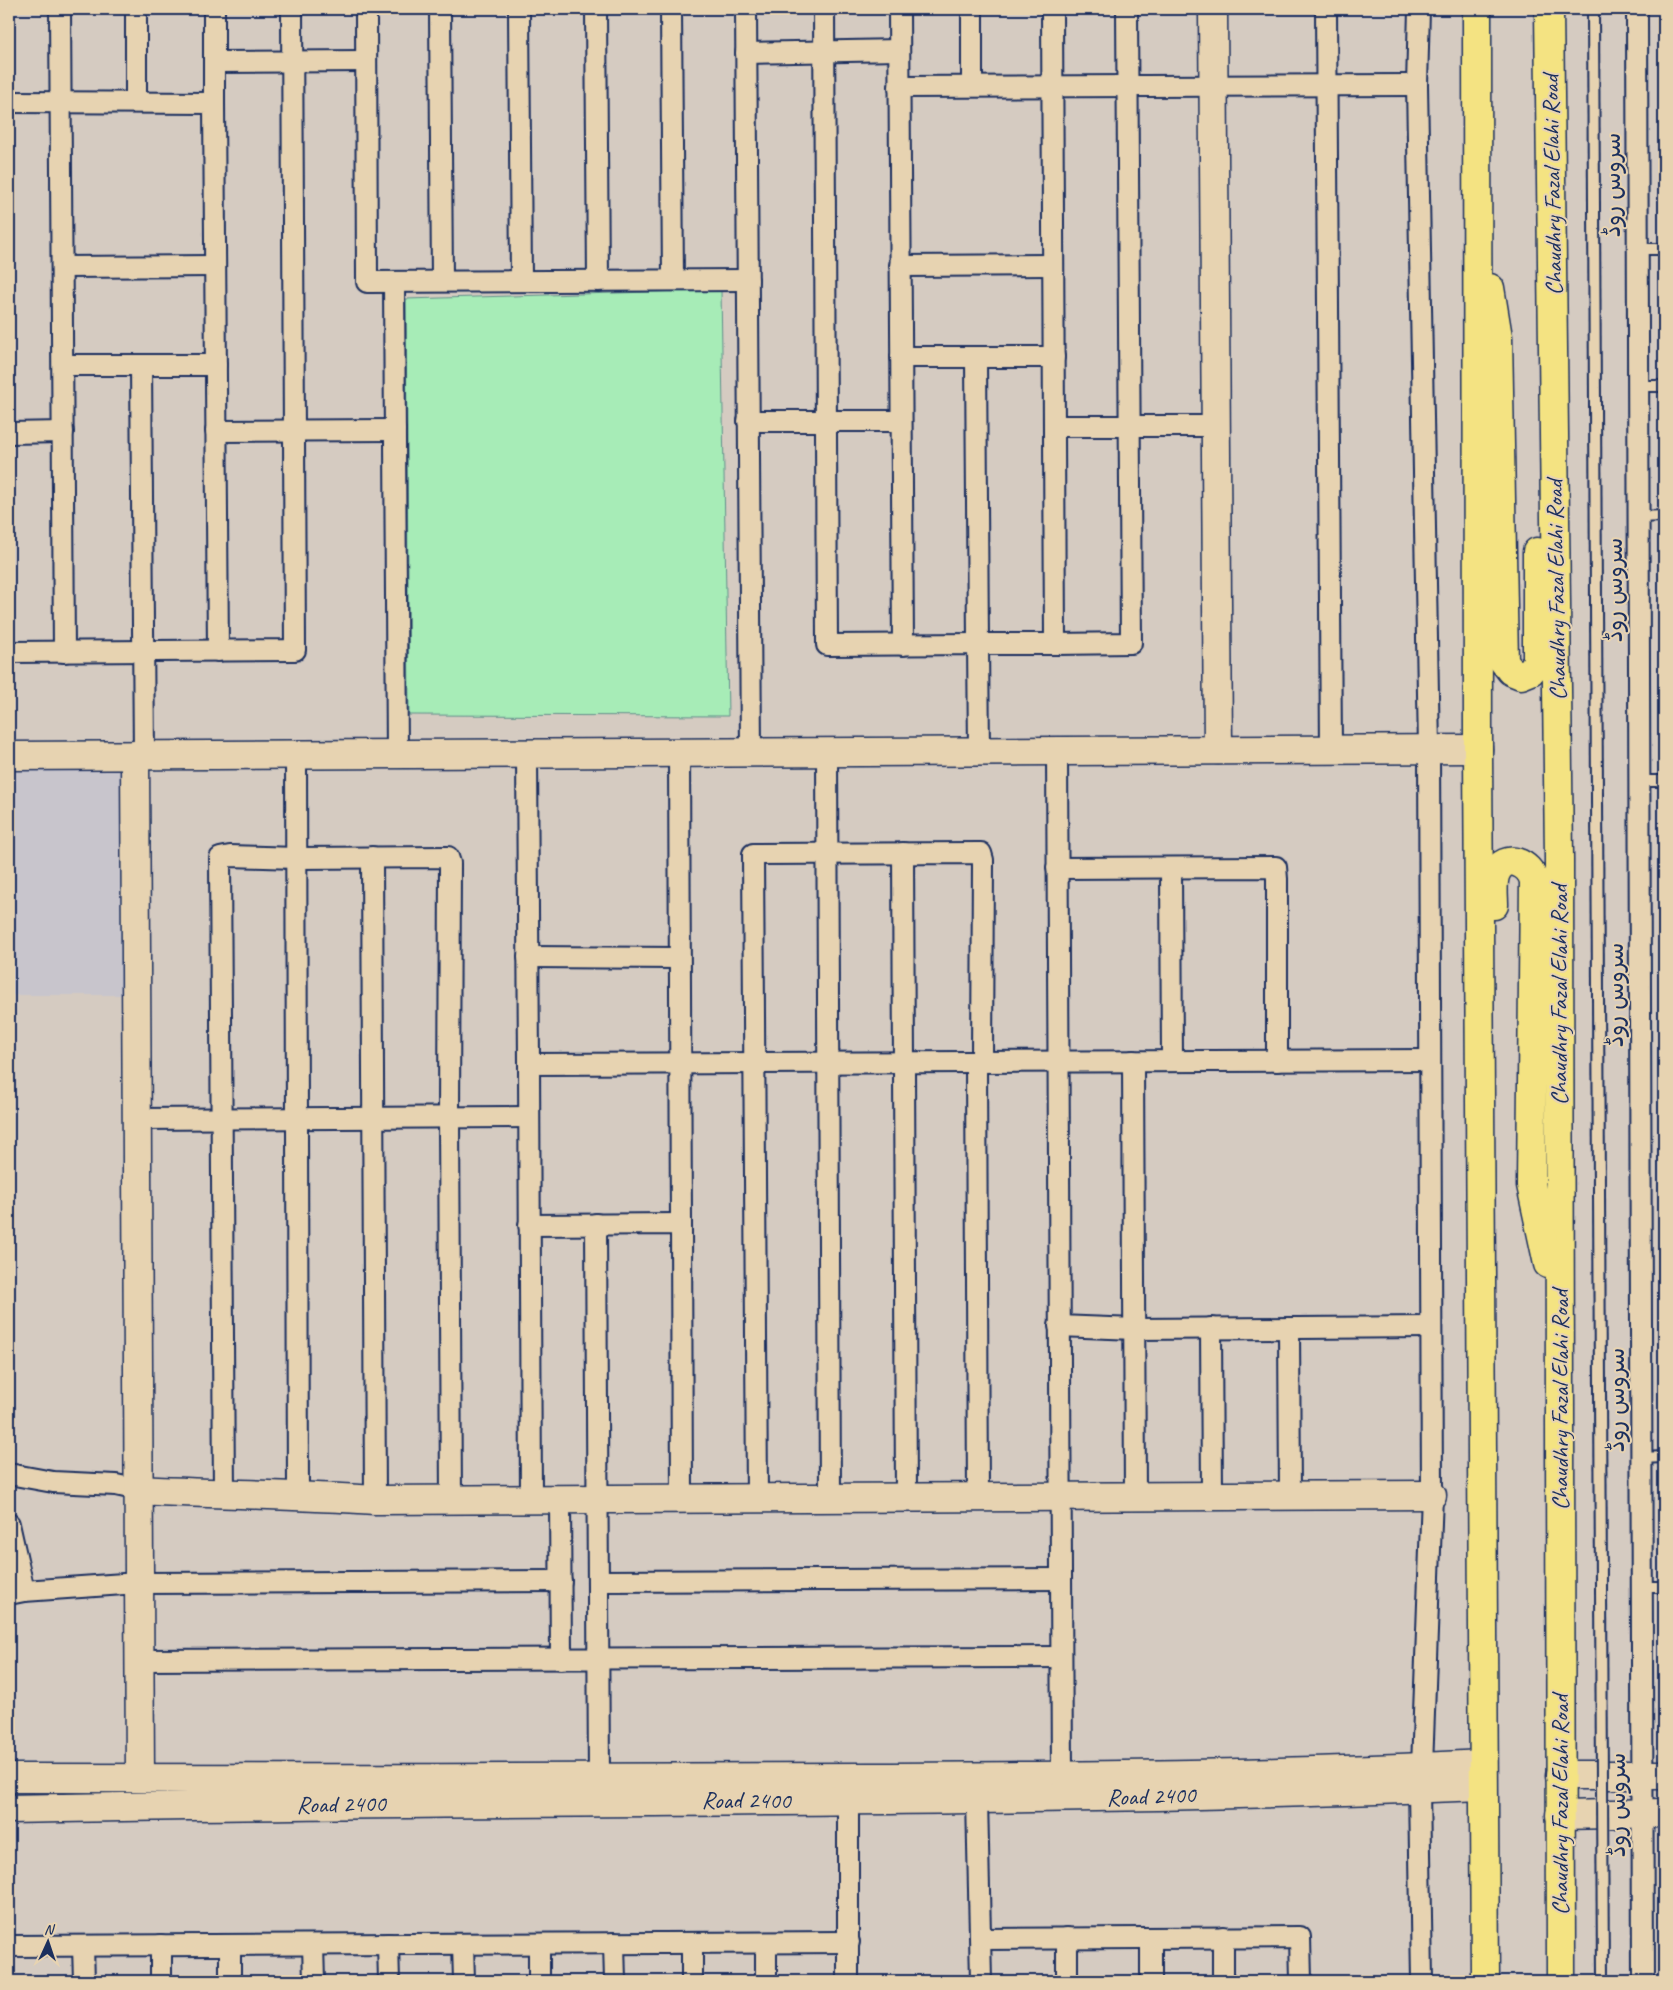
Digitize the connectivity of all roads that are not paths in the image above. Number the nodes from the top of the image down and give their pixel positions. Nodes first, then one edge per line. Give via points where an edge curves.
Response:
1 (60, 9) edge
2 (136, 9) edge
3 (214, 9) edge
4 (292, 9) edge
5 (366, 9) edge
6 (440, 9) edge
7 (520, 9) edge
8 (596, 9) edge
9 (671, 9) edge
10 (746, 9) edge
11 (824, 9) edge
12 (899, 9) edge
13 (972, 9) edge
14 (1052, 9) edge
15 (1127, 9) edge
16 (1213, 9) edge
17 (1326, 9) edge
18 (1419, 9) edge
19 (1477, 9) edge
20 (1549, 9) edge
21 (1594, 9) edge
22 (1637, 9) edge
23 (899, 50) junction
24 (824, 51) junction
25 (746, 53) junction
26 (366, 61) junction
27 (214, 62) junction
28 (292, 62) junction
29 (1327, 84) junction
30 (1128, 85) junction
31 (1214, 85) junction
32 (1417, 85) junction
33 (972, 86) junction
34 (1052, 86) junction
35 (900, 87) junction
36 (9, 102) edge
37 (136, 102) junction
38 (214, 103) junction
39 (61, 104) junction
40 (1477, 215) junction
41 (1553, 242) junction
42 (1638, 249) junction
43 (1664, 249) edge
44 (1053, 265) junction
45 (215, 266) junction
46 (900, 266) junction
47 (62, 267) junction
48 (673, 280) junction
49 (748, 280) junction
50 (521, 281) junction
51 (598, 281) junction
52 (394, 282) junction
53 (442, 282) junction
54 (976, 357) junction
55 (1054, 357) junction
56 (901, 358) junction
57 (62, 365) junction
58 (141, 365) junction
59 (216, 365) junction
60 (1638, 386) junction
61 (1664, 386) edge
62 (826, 420) junction
63 (748, 421) junction
64 (901, 421) junction
65 (1054, 426) junction
66 (1130, 426) junction
67 (1216, 426) junction
68 (395, 430) junction
69 (216, 431) junction
70 (294, 431) junction
71 (63, 432) junction
72 (9, 433) edge
73 (1664, 516) edge
74 (1638, 517) junction
75 (903, 644) junction
76 (978, 644) junction
77 (1055, 644) junction
78 (143, 651) junction
79 (218, 651) junction
80 (9, 652) edge
81 (64, 652) junction
82 (1430, 749) junction
83 (1478, 749) junction
84 (1218, 750) junction
85 (1331, 750) junction
86 (979, 751) junction
87 (1057, 751) junction
88 (751, 752) junction
89 (827, 752) junction
90 (527, 753) junction
91 (679, 753) junction
92 (296, 754) junction
93 (397, 754) junction
94 (139, 755) junction
95 (9, 756) edge
96 (1639, 781) junction
97 (1664, 781) edge
98 (903, 853) junction
99 (827, 854) junction
100 (372, 857) junction
101 (296, 858) junction
102 (1057, 868) junction
103 (1171, 868) junction
104 (528, 957) junction
105 (679, 958) junction
106 (1430, 1060) junction
107 (1133, 1061) junction
108 (1172, 1061) junction
109 (1277, 1061) junction
110 (828, 1062) junction
111 (904, 1062) junction
112 (979, 1062) junction
113 (1058, 1062) junction
114 (680, 1063) junction
115 (754, 1063) junction
116 (528, 1064) junction
117 (449, 1117) junction
118 (529, 1117) junction
119 (297, 1118) junction
120 (373, 1118) junction
121 (136, 1119) junction
122 (222, 1119) junction
123 (529, 1224) junction
124 (596, 1224) junction
125 (681, 1224) junction
126 (1481, 1235) junction
127 (1560, 1315) junction
128 (1059, 1326) junction
129 (1431, 1327) junction
130 (1211, 1328) junction
131 (1289, 1328) junction
132 (1134, 1329) junction
133 (1664, 1457) edge
134 (1641, 1458) junction
135 (9, 1474) edge
136 (138, 1490) junction
137 (224, 1495) junction
138 (298, 1495) junction
139 (1432, 1495) junction
140 (1135, 1496) junction
141 (1212, 1496) junction
142 (1290, 1496) junction
143 (906, 1497) junction
144 (978, 1497) junction
145 (1060, 1497) junction
146 (682, 1498) junction
147 (756, 1498) junction
148 (830, 1498) junction
149 (531, 1499) junction
150 (560, 1499) junction
151 (598, 1499) junction
152 (375, 1500) junction
153 (451, 1500) junction
154 (9, 1524) edge
155 (1061, 1579) junction
156 (561, 1581) junction
157 (598, 1581) junction
158 (138, 1583) junction
159 (1642, 1587) junction
160 (1664, 1587) edge
161 (16, 1592) edge
162 (1061, 1656) junction
163 (561, 1659) junction
164 (598, 1659) junction
165 (139, 1660) junction
166 (1483, 1775) junction
167 (1560, 1775) junction
168 (1653, 1775) edge
169 (1062, 1776) junction
170 (9, 1778) edge
171 (140, 1778) junction
172 (1421, 1778) junction
173 (599, 1779) junction
174 (977, 1799) junction
175 (848, 1800) junction
176 (9, 1809) edge
177 (1653, 1813) edge
178 (1560, 1815) junction
179 (1067, 1938) junction
180 (1151, 1938) junction
181 (1223, 1938) junction
182 (980, 1939) junction
183 (849, 1942) junction
184 (614, 1943) junction
185 (692, 1943) junction
186 (766, 1943) junction
187 (388, 1944) junction
188 (463, 1944) junction
189 (539, 1944) junction
190 (161, 1945) junction
191 (230, 1945) junction
192 (313, 1945) junction
193 (9, 1946) edge
194 (83, 1946) junction
195 (84, 1981) edge
196 (161, 1981) edge
197 (230, 1981) edge
198 (314, 1981) edge
199 (389, 1981) edge
200 (464, 1981) edge
201 (539, 1981) edge
202 (615, 1981) edge
203 (692, 1981) edge
204 (766, 1981) edge
205 (848, 1981) edge
206 (981, 1981) edge
207 (1067, 1981) edge
208 (1150, 1981) edge
209 (1223, 1981) edge
210 (1301, 1981) edge
211 (1422, 1981) edge
212 (1485, 1981) edge
213 (1561, 1981) edge
214 (1603, 1981) edge
215 (1643, 1981) edge

1 - 39 street
2 - 37 street
3 - 27 street
4 - 28 street
5 - 26 street
6 - 53 street
7 - 50 street
8 - 51 street
9 - 48 street
10 - 25 street
11 - 24 street
12 - 23 street
13 - 33 street
14 - 34 street
15 - 30 street
16 - 31 street
17 - 29 street
18 - 32 street
19 - 40 main road
20 - 41 main road, Chaudhry Fazal Elahi Road
21 - 214 lane, bridge
22 - 42 street, سروس روڈ
23 - 24 street
23 - 35 street
24 - 25 street
24 - 62 street
25 - 49 street
26 - 28 street
26 - 52 street via 367,282
27 - 28 street
27 - 38 street
28 - 70 street
29 - 31 street
29 - 32 street
29 - 85 street
30 - 31 street
30 - 34 street
30 - 66 street
31 - 67 street
32 - 82 street
33 - 34 street
33 - 35 street
34 - 44 street
35 - 46 street
36 - 39 street
37 - 38 street
37 - 39 street
38 - 45 street
39 - 47 street
40 - 41 main road via 1498,337 1504,662 1511,672 1521,675 1531,671 1537,661 1538,323
40 - 83 main road
41 - 127 main road, Chaudhry Fazal Elahi Road
42 - 43 lane
42 - 60 street, سروس روڈ
44 - 46 street
44 - 55 street
45 - 47 street
45 - 59 street
46 - 56 street
47 - 57 street
48 - 49 street
48 - 51 street
49 - 63 street
50 - 51 street
50 - 53 street
52 - 53 street
52 - 68 street
54 - 55 street
54 - 56 street
54 - 76 street
55 - 65 street
56 - 64 street
57 - 58 street
57 - 71 street
58 - 59 street
58 - 78 street
59 - 69 street
60 - 61 lane
60 - 74 street, سروس روڈ
62 - 63 street
62 - 64 street
62 - 75 street via 827,645
63 - 88 street
64 - 75 street
65 - 66 street
65 - 77 street
66 - 67 street
66 - 77 street via 1131,643
67 - 84 street
68 - 70 street
68 - 93 street
69 - 70 street
69 - 79 street
70 - 79 street via 295,650
71 - 72 street
71 - 81 street
73 - 74 lane
74 - 96 street, سروس روڈ
75 - 76 street
76 - 77 street
76 - 86 street
78 - 79 street
78 - 81 street
78 - 94 street
80 - 81 street
82 - 83 street
82 - 85 street
82 - 106 street
83 - 126 main road
84 - 85 street
84 - 87 street
86 - 87 street
86 - 89 street
87 - 102 street
88 - 89 street
88 - 91 street
89 - 99 street
90 - 91 street
90 - 93 street
90 - 104 street
91 - 105 street
92 - 93 street
92 - 94 street
92 - 101 street
94 - 95 street
94 - 121 street
96 - 97 lane
96 - 134 street, سروس روڈ
98 - 99 street
98 - 111 street
98 - 112 street via 981,853
99 - 110 street
99 - 115 street via 753,854
100 - 101 street
100 - 117 street via 448,857 450,863
100 - 120 street
101 - 119 street
101 - 122 street via 220,858
102 - 103 street
102 - 113 street
103 - 108 street
103 - 109 street via 1276,868
104 - 105 street
104 - 116 street
105 - 114 street
106 - 109 street
106 - 129 street
107 - 108 street
107 - 113 street
107 - 132 street
108 - 109 street
110 - 111 street
110 - 115 street
110 - 148 street
111 - 112 street
111 - 143 street
112 - 113 street
112 - 144 street
113 - 128 street
114 - 115 street
114 - 116 street
114 - 125 street
115 - 147 street
116 - 118 street
117 - 118 street
117 - 120 street
117 - 153 street
118 - 123 street
119 - 120 street
119 - 122 street
119 - 138 street
120 - 152 street
121 - 122 street
121 - 136 street
122 - 137 street
123 - 124 street
123 - 149 street
124 - 125 street
124 - 151 street
125 - 146 street
126 - 127 main road via 1493,1137 1494,880 1499,868 1518,862 1529,868 1534,881 1531,1185
126 - 166 main road
127 - 167 main road, Chaudhry Fazal Elahi Road
128 - 132 street
128 - 145 street
129 - 131 street
129 - 139 street
130 - 131 street
130 - 132 street
130 - 141 street
131 - 142 street
132 - 140 street
133 - 134 lane
134 - 159 street, سروس روڈ
135 - 136 street via 53,1482 116,1485
136 - 137 street
136 - 158 street
137 - 138 street
138 - 152 street
139 - 142 street
139 - 172 street
140 - 141 street
140 - 145 street
141 - 142 street
143 - 144 street
143 - 148 street
144 - 145 street
145 - 155 street
146 - 147 street
146 - 151 street
147 - 148 street
149 - 150 street
149 - 153 street
150 - 151 street
150 - 156 street
151 - 157 street
152 - 153 street
154 - 161 street
155 - 157 street
155 - 162 street
156 - 158 street
156 - 163 street
157 - 164 street
158 - 161 street
158 - 165 street
159 - 160 lane
159 - 168 street, سروس روڈ
162 - 164 street
162 - 169 street
163 - 164 street
163 - 165 street
164 - 173 street
165 - 171 street
166 - 172 street, Road 2400
166 - 212 main road
167 - 168 street
167 - 178 main road, Chaudhry Fazal Elahi Road
168 - 177 street, سروس روڈ
169 - 172 street, Road 2400
169 - 173 street, Road 2400
170 - 171 street, Road 2400
171 - 173 street, Road 2400
172 - 174 street, Road 2400
172 - 211 street
174 - 175 street, Road 2400
174 - 182 street
175 - 176 street, Road 2400
175 - 183 street
177 - 178 street
177 - 215 street, سروس روڈ
178 - 213 main road, Chaudhry Fazal Elahi Road
179 - 180 street
179 - 182 street
179 - 207 street
180 - 181 street
180 - 208 street
181 - 209 street
181 - 210 street via 1300,1937
182 - 206 street
183 - 186 street
183 - 205 street
184 - 185 street
184 - 189 street
184 - 202 street
185 - 186 street
185 - 203 street
186 - 204 street
187 - 188 street
187 - 192 street
187 - 199 street
188 - 189 street
188 - 200 street
189 - 201 street
190 - 191 street
190 - 194 street
190 - 196 street
191 - 192 street
191 - 197 street
192 - 198 street
193 - 194 street
194 - 195 street

